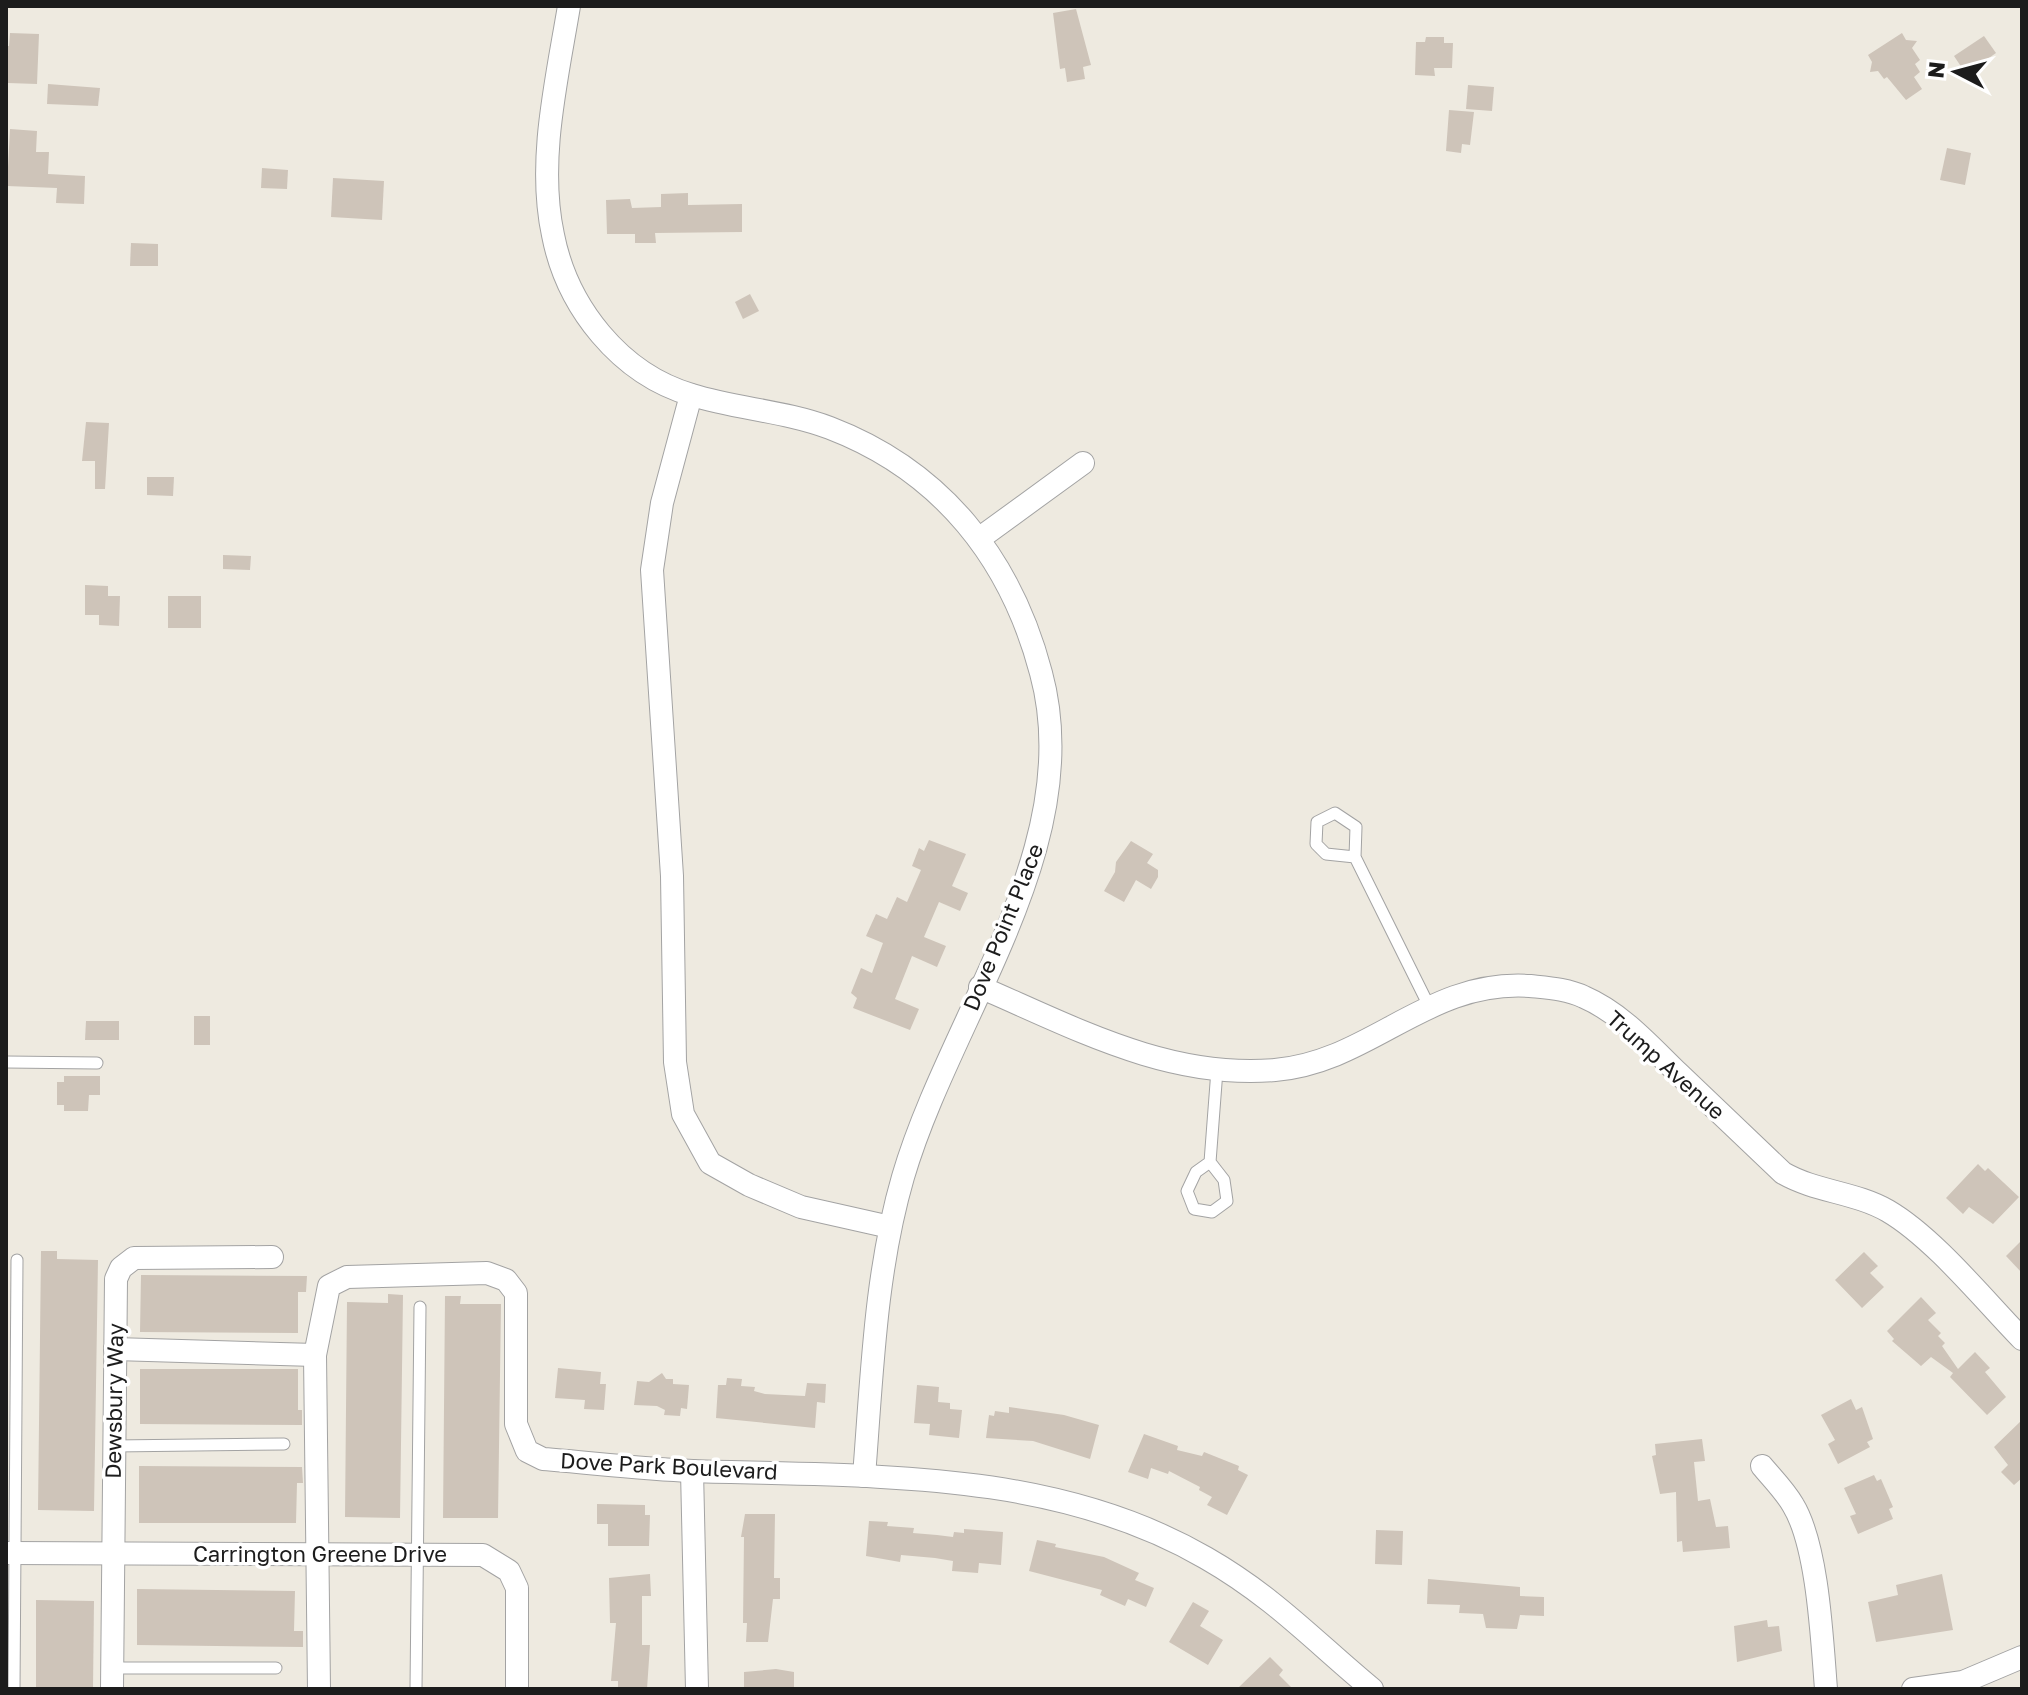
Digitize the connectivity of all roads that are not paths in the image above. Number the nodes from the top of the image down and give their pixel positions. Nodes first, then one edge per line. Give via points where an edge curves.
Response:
1 (569, 6) edge
2 (691, 395) junction
3 (1083, 463) dead end
4 (980, 538) junction
5 (1355, 857) junction
6 (980, 987) junction
7 (1429, 1006) junction
8 (6, 1062) edge
9 (97, 1063) dead end
10 (1217, 1070) junction
11 (1210, 1162) dead end
12 (890, 1227) junction
13 (272, 1257) dead end
14 (17, 1260) dead end
15 (420, 1307) dead end
16 (2022, 1339) edge
17 (115, 1349) junction
18 (315, 1355) junction
19 (284, 1444) dead end
20 (114, 1446) junction
21 (1762, 1466) dead end
22 (692, 1471) junction
23 (864, 1476) junction
24 (11, 1553) edge
25 (112, 1553) junction
26 (320, 1554) junction
27 (418, 1554) junction
28 (2022, 1657) edge
29 (276, 1668) dead end
30 (112, 1679) edge
31 (1965, 1685) edge
32 (14, 1689) edge
33 (319, 1689) edge
34 (416, 1689) edge
35 (517, 1689) edge
36 (697, 1689) edge
37 (1372, 1689) edge
38 (1826, 1689) edge
39 (1913, 1689) edge

1 - 2 street, Dove Point Place via 548,176 552,234 560,261 589,320 610,345 661,383
2 - 4 street, Dove Point Place via 799,418 874,449 934,489
2 - 12 street via 662,503 652,570 672,876 675,1062 683,1114 710,1163 749,1185 801,1207
3 - 4 street
4 - 6 street, Dove Point Place via 1033,648 1052,746 1041,835
5 - 5 lane via 1356,827 1335,813 1317,822 1316,844 1326,854
5 - 7 lane
6 - 10 street, Trump Avenue via 1145,1056
6 - 12 street, Dove Point Place via 919,1124
7 - 10 street, Trump Avenue via 1320,1061 1276,1070
7 - 16 street, Trump Avenue via 1496,986 1560,989 1598,1005 1630,1027 1783,1173 1806,1187 1887,1210 1922,1237
8 - 9 lane
10 - 11 lane
12 - 23 street, Dove Point Place
13 - 17 street, Dewsbury Way via 134,1258 116,1279
14 - 24 lane
15 - 27 lane
17 - 18 street
17 - 20 street, Dewsbury Way
18 - 22 street, Dove Park Boulevard via 329,1286 347,1277 487,1273 506,1280 516,1293 516,1424 527,1451 543,1459
18 - 26 street, Dove Park Boulevard
19 - 20 lane
20 - 25 street, Dewsbury Way
21 - 38 street via 1793,1504 1805,1530 1820,1610
22 - 23 street, Dove Park Boulevard
22 - 36 street
23 - 37 street, Dove Park Boulevard via 1014,1490 1081,1504 1166,1537 1280,1606
24 - 25 street, Carrington Greene Drive
24 - 32 lane
25 - 26 street, Carrington Greene Drive
25 - 30 street, Dewsbury Way
26 - 27 street, Carrington Greene Drive
26 - 33 street, Dove Park Boulevard
27 - 34 lane
27 - 35 street, Carrington Greene Drive via 483,1555 509,1571 517,1588
28 - 31 street
29 - 30 lane
31 - 39 street

